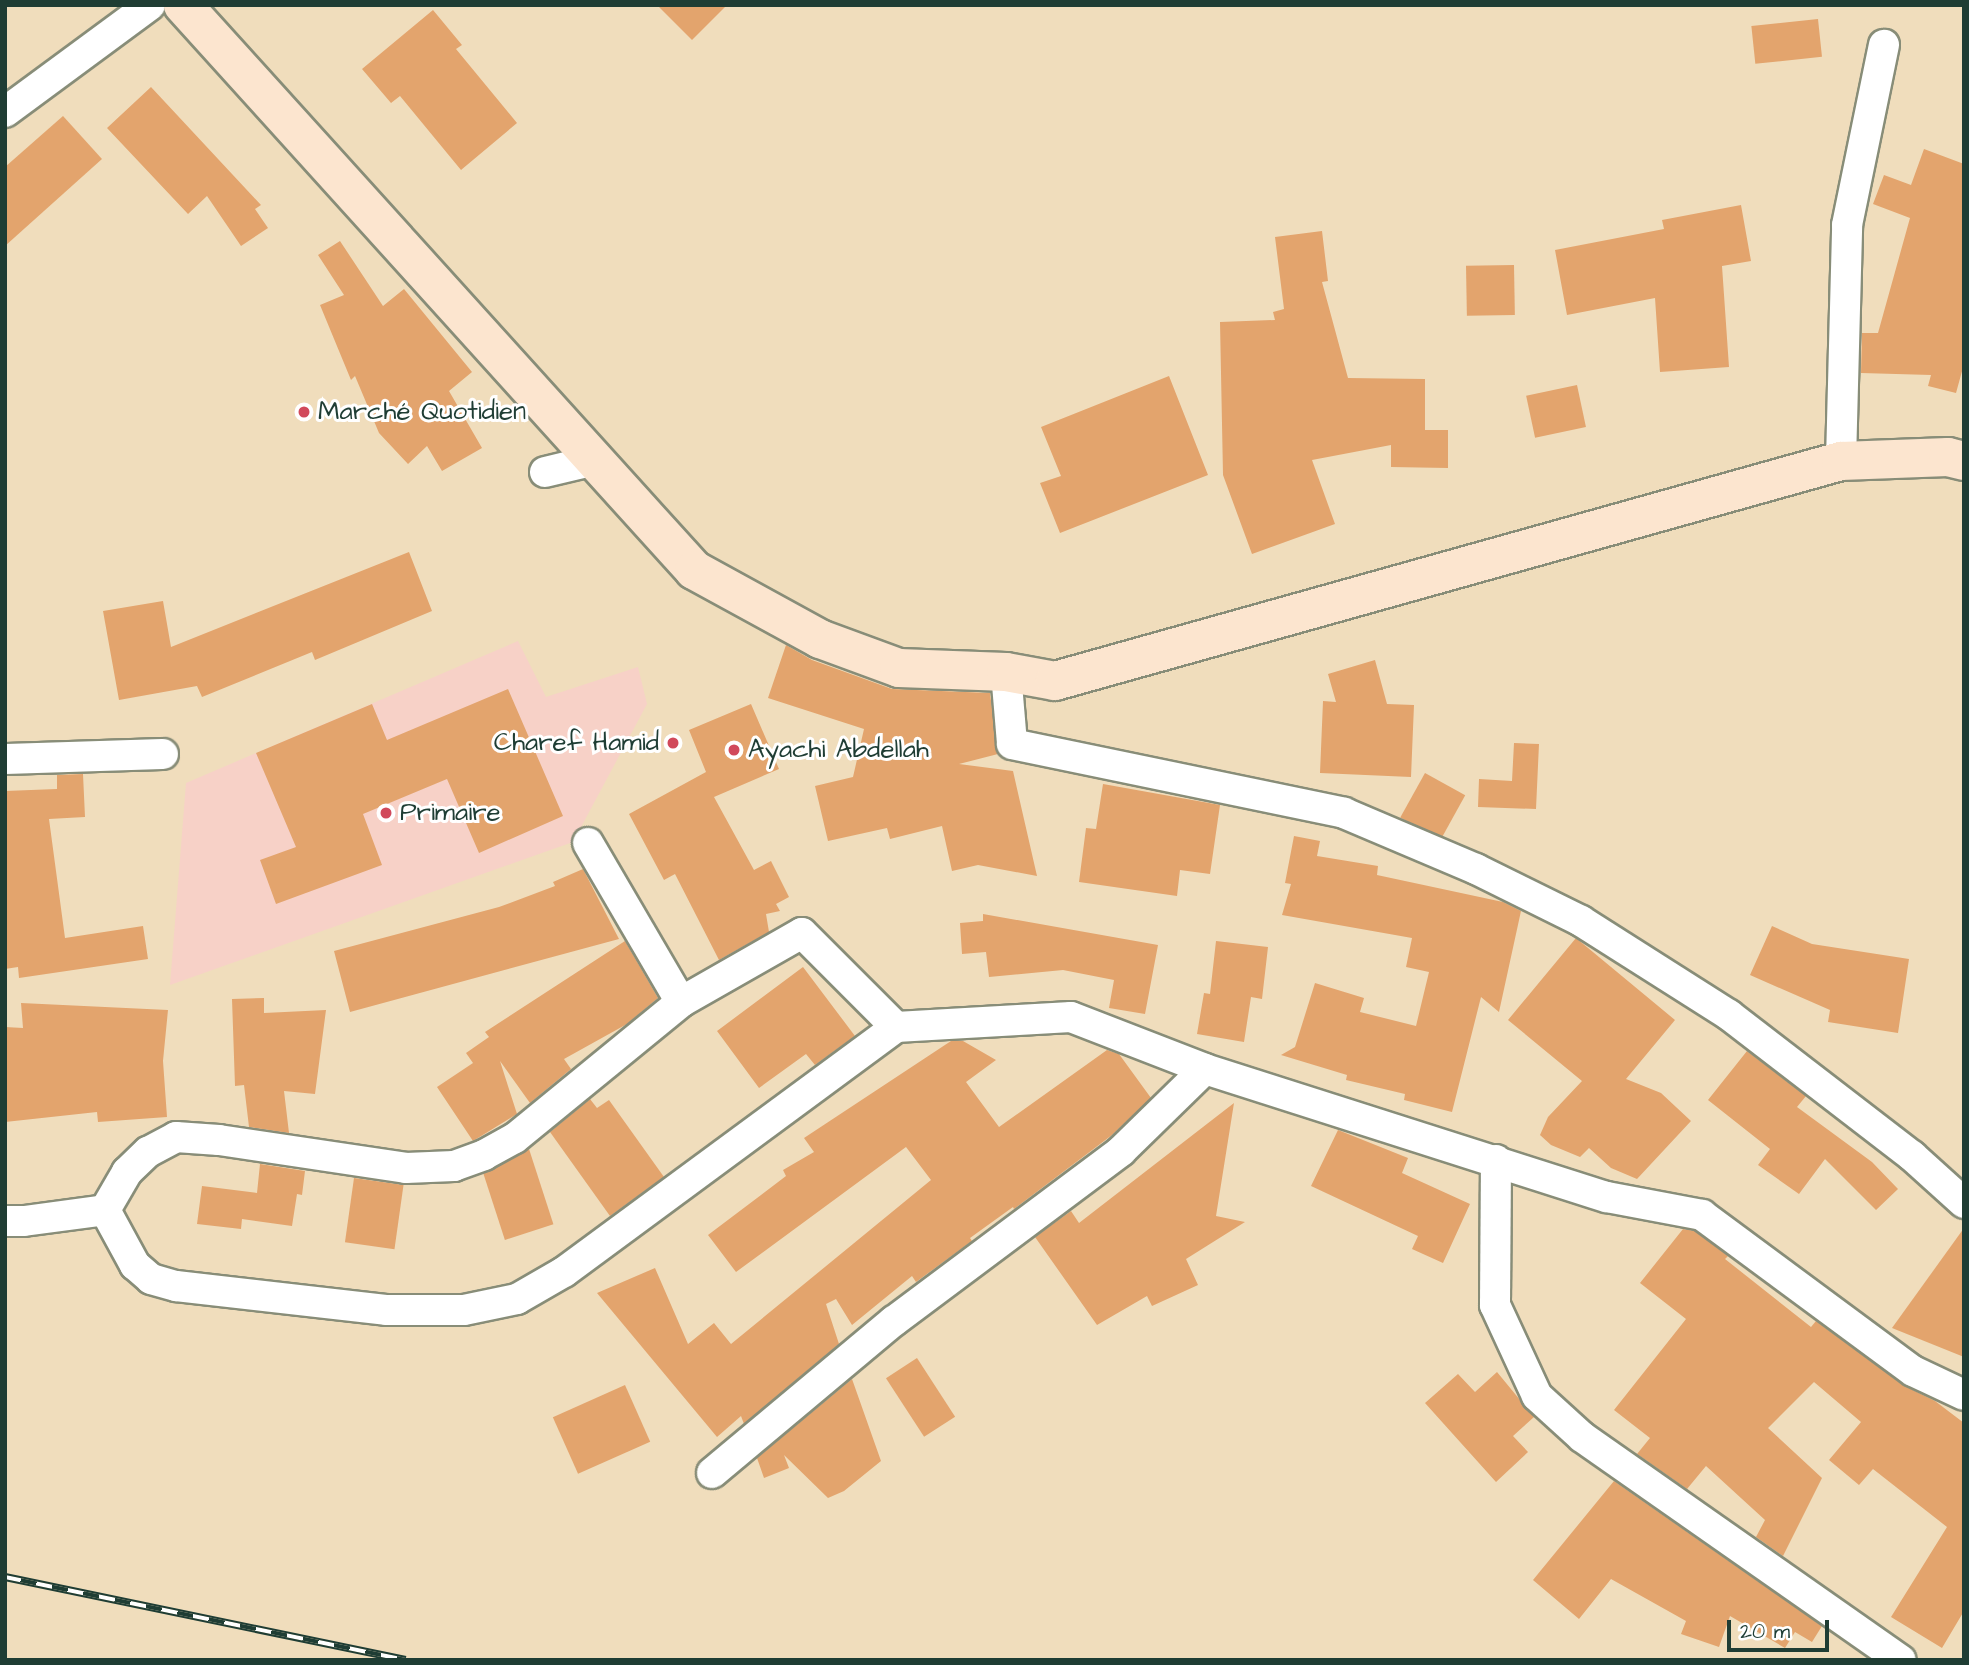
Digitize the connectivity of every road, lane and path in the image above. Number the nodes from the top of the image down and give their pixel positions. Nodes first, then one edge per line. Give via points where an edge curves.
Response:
1 (150, 5) edge
2 (183, 5) edge
3 (1884, 46) dead end
4 (5, 112) edge
5 (595, 460) junction
6 (1841, 461) junction
7 (1964, 461) edge
8 (545, 472) dead end
9 (1006, 672) junction
10 (163, 754) dead end
11 (5, 759) edge
12 (588, 843) dead end
13 (681, 1002) junction
14 (896, 1027) junction
15 (1205, 1069) junction
16 (1496, 1160) junction
17 (1964, 1203) edge
18 (105, 1210) junction
19 (5, 1221) edge
20 (1964, 1395) edge
21 (712, 1473) dead end
22 (1901, 1660) edge

1 - 4 street
2 - 5 main road
3 - 6 street via 1847,225
5 - 8 street
5 - 9 main road via 694,570 820,639 899,668
6 - 7 main road via 1948,457
6 - 9 main road via 1055,681
9 - 17 street via 1012,744 1344,813 1581,920 1739,1022 1912,1156
10 - 11 street
12 - 13 street
13 - 14 street via 802,933
13 - 18 street via 515,1138 454,1166 406,1168 176,1137 148,1152 127,1172
14 - 15 street via 1071,1017
14 - 18 street via 564,1272 517,1299 464,1310 386,1310 176,1286 151,1279 135,1265
15 - 16 street
15 - 21 street via 1121,1151 894,1321
16 - 20 street via 1607,1197 1702,1215 1913,1371
16 - 22 street via 1495,1305 1537,1396 1582,1437
18 - 19 street

